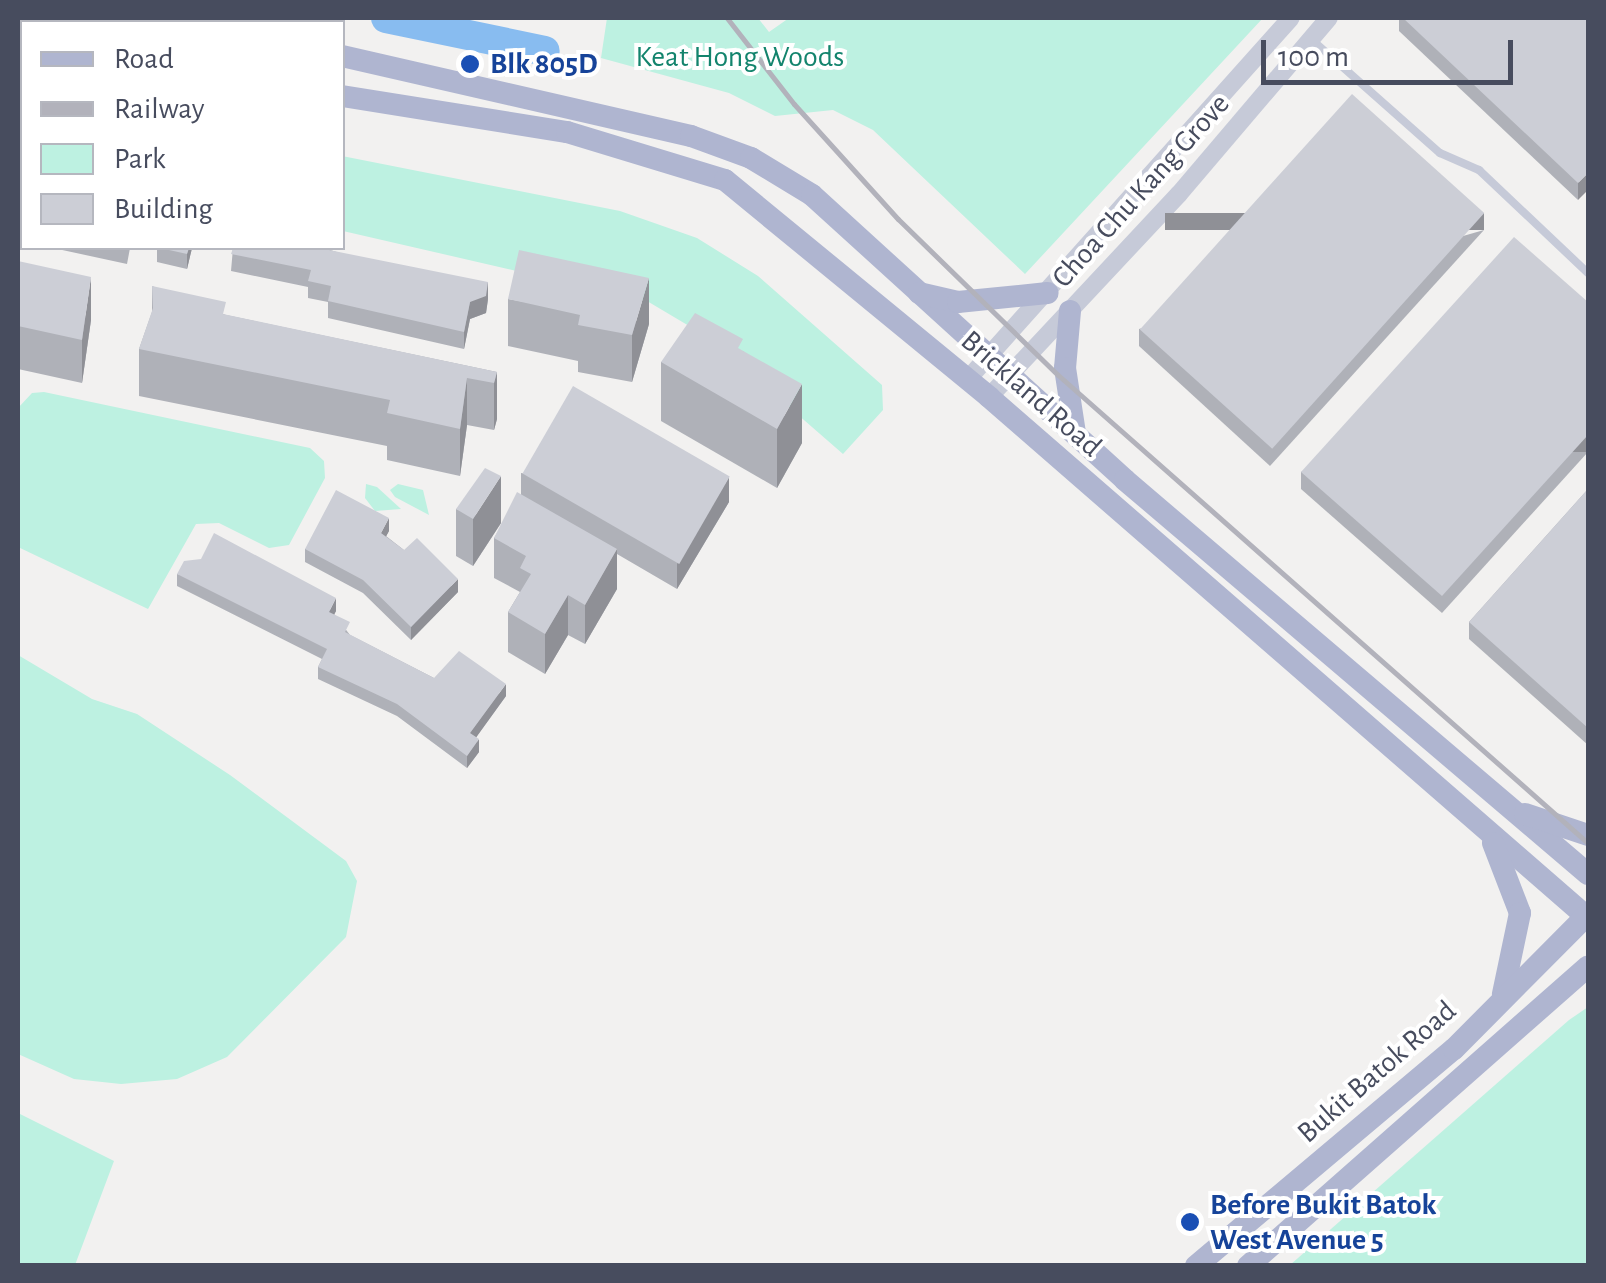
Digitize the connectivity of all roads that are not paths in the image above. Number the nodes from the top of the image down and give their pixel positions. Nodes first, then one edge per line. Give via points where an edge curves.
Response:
1 (1291, 18) edge
2 (1329, 18) edge
3 (1311, 39) junction
4 (345, 57) edge
5 (345, 96) edge
6 (1588, 272) edge
7 (915, 292) junction
8 (1048, 293) junction
9 (1070, 311) junction
10 (988, 356) junction
11 (1009, 374) junction
12 (968, 379) junction
13 (989, 396) junction
14 (1074, 433) junction
15 (1512, 810) junction
16 (1588, 835) edge
17 (1489, 836) junction
18 (1588, 874) edge
19 (1588, 916) edge
20 (1588, 966) edge
21 (1588, 987) edge
22 (1501, 1000) junction
23 (1538, 1008) junction
24 (1196, 1266) edge
25 (1248, 1266) edge

1 - 8 street, Choa Chu Kang Grove
2 - 3 street, Choa Chu Kang Grove
3 - 6 lane via 1440,152 1479,170
3 - 9 street, Choa Chu Kang Grove
4 - 7 main road, Brickland Road via 594,110 751,158 812,195
5 - 12 main road, Brickland Road via 567,132 725,180
7 - 8 main road via 958,302
7 - 10 main road, Brickland Road
8 - 10 street, Choa Chu Kang Grove
9 - 11 street, Choa Chu Kang Grove
9 - 14 main road via 1065,368
10 - 11 main road, Brickland Road
10 - 12 street, Choa Chu Kang Grove
11 - 13 street, Choa Chu Kang Grove
11 - 14 main road, Brickland Road
12 - 13 main road, Brickland Road
13 - 17 main road, Brickland Road
14 - 15 main road, Brickland Road
15 - 16 main road
15 - 18 main road, Brickland Road
17 - 19 main road, Brickland Road
17 - 22 main road via 1520,914
19 - 22 main road, Bukit Batok Road
20 - 23 main road, Bukit Batok Road
21 - 23 main road
22 - 24 main road, Bukit Batok Road via 1454,1049
23 - 25 main road, Bukit Batok Road

